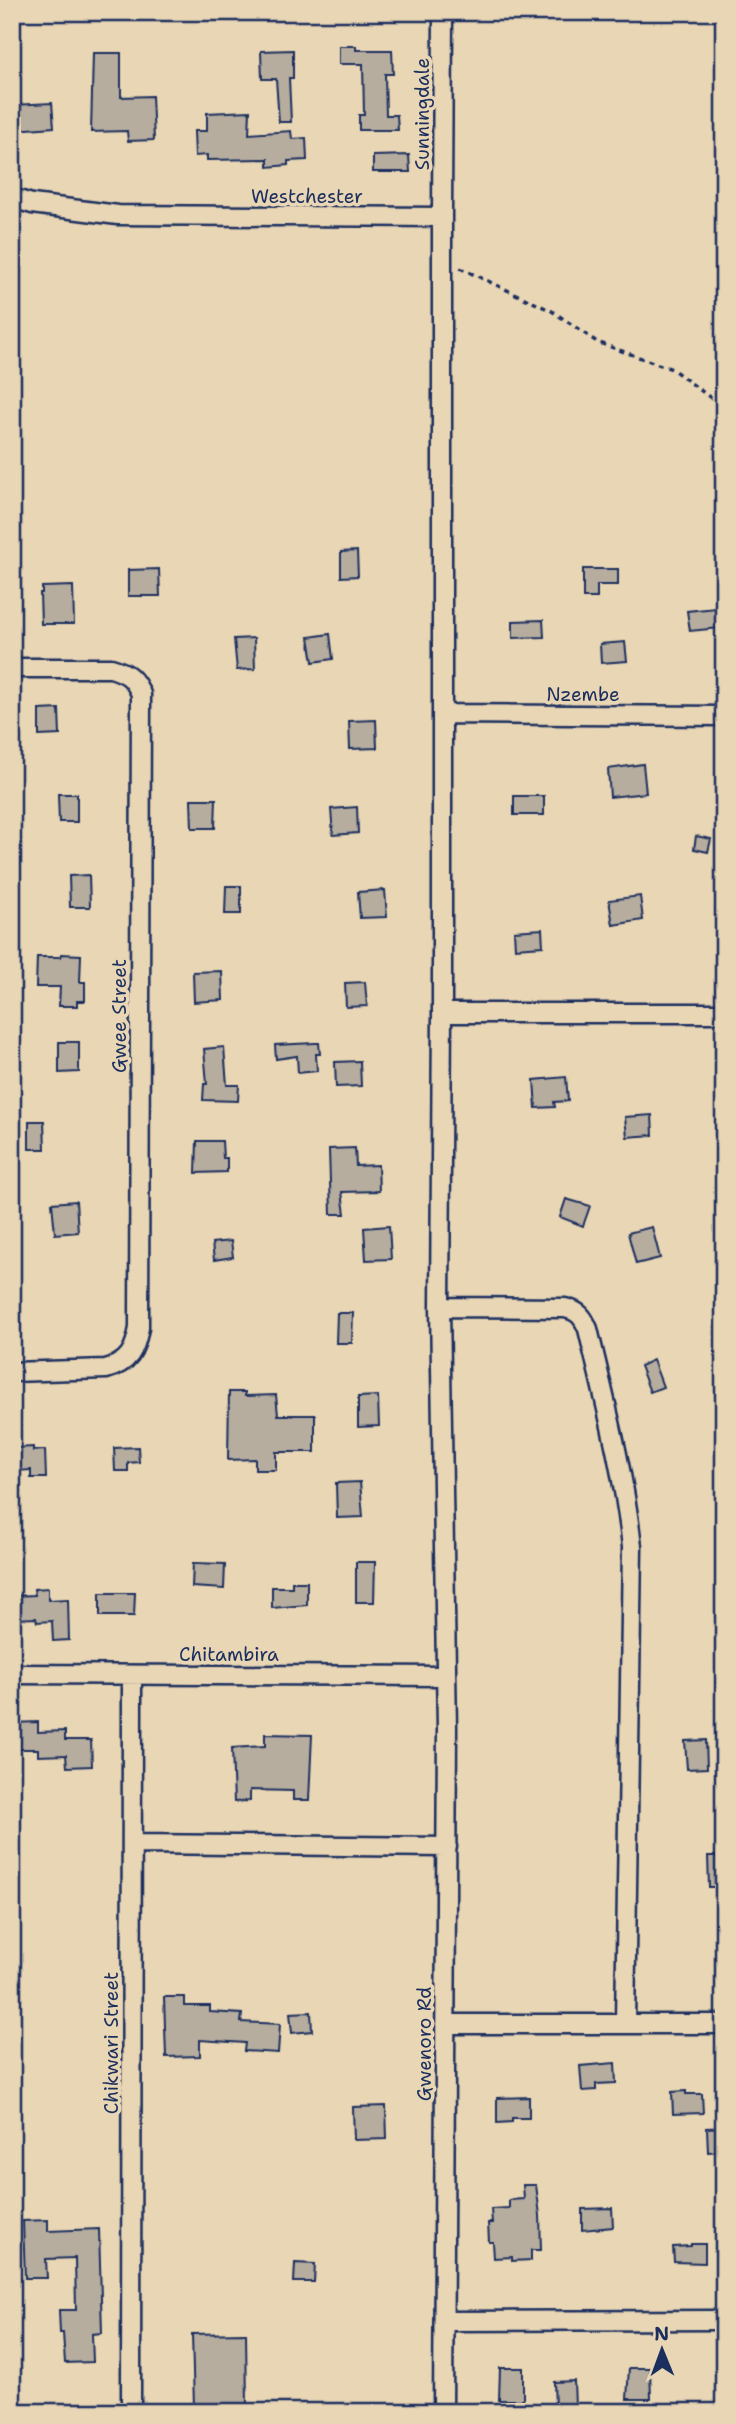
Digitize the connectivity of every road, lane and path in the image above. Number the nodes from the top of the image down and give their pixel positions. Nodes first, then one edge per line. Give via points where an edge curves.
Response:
1 (443, 12) edge
2 (12, 198) edge
3 (442, 217) junction
4 (442, 260) junction
5 (724, 408) edge
6 (12, 668) edge
7 (442, 714) junction
8 (724, 716) edge
9 (442, 1013) junction
10 (724, 1013) edge
11 (440, 1307) junction
12 (12, 1372) edge
13 (12, 1674) edge
14 (132, 1675) junction
15 (445, 1676) junction
16 (133, 1844) junction
17 (447, 1847) junction
18 (445, 2024) junction
19 (625, 2024) junction
20 (724, 2024) edge
21 (724, 2320) edge
22 (445, 2321) junction
23 (131, 2412) edge
24 (443, 2412) edge

1 - 3 street, Sunningdale
2 - 3 street, Westchester via 118,215
3 - 4 street
4 - 5 path via 552,311 597,342 672,369
4 - 7 street, Gwenoro Rd
6 - 12 street, Gwee Street via 111,668 127,673 141,694 139,1328 131,1353 116,1366
7 - 8 street, Nzembe
7 - 9 street, Gwenoro Rd
9 - 10 street
9 - 11 street, Gwenoro Rd
11 - 15 street, Gwenoro Rd
11 - 19 street via 565,1308 583,1316 589,1329 632,1546
13 - 14 street, Chitambira
14 - 15 street, Chitambira
14 - 16 street, Chikwari Street
15 - 17 street, Gwenoro Rd
16 - 17 street
16 - 23 street, Chikwari Street
17 - 18 street, Gwenoro Rd
18 - 19 street
18 - 22 street, Gwenoro Rd
19 - 20 street
21 - 22 street
22 - 24 street, Gwenoro Rd

